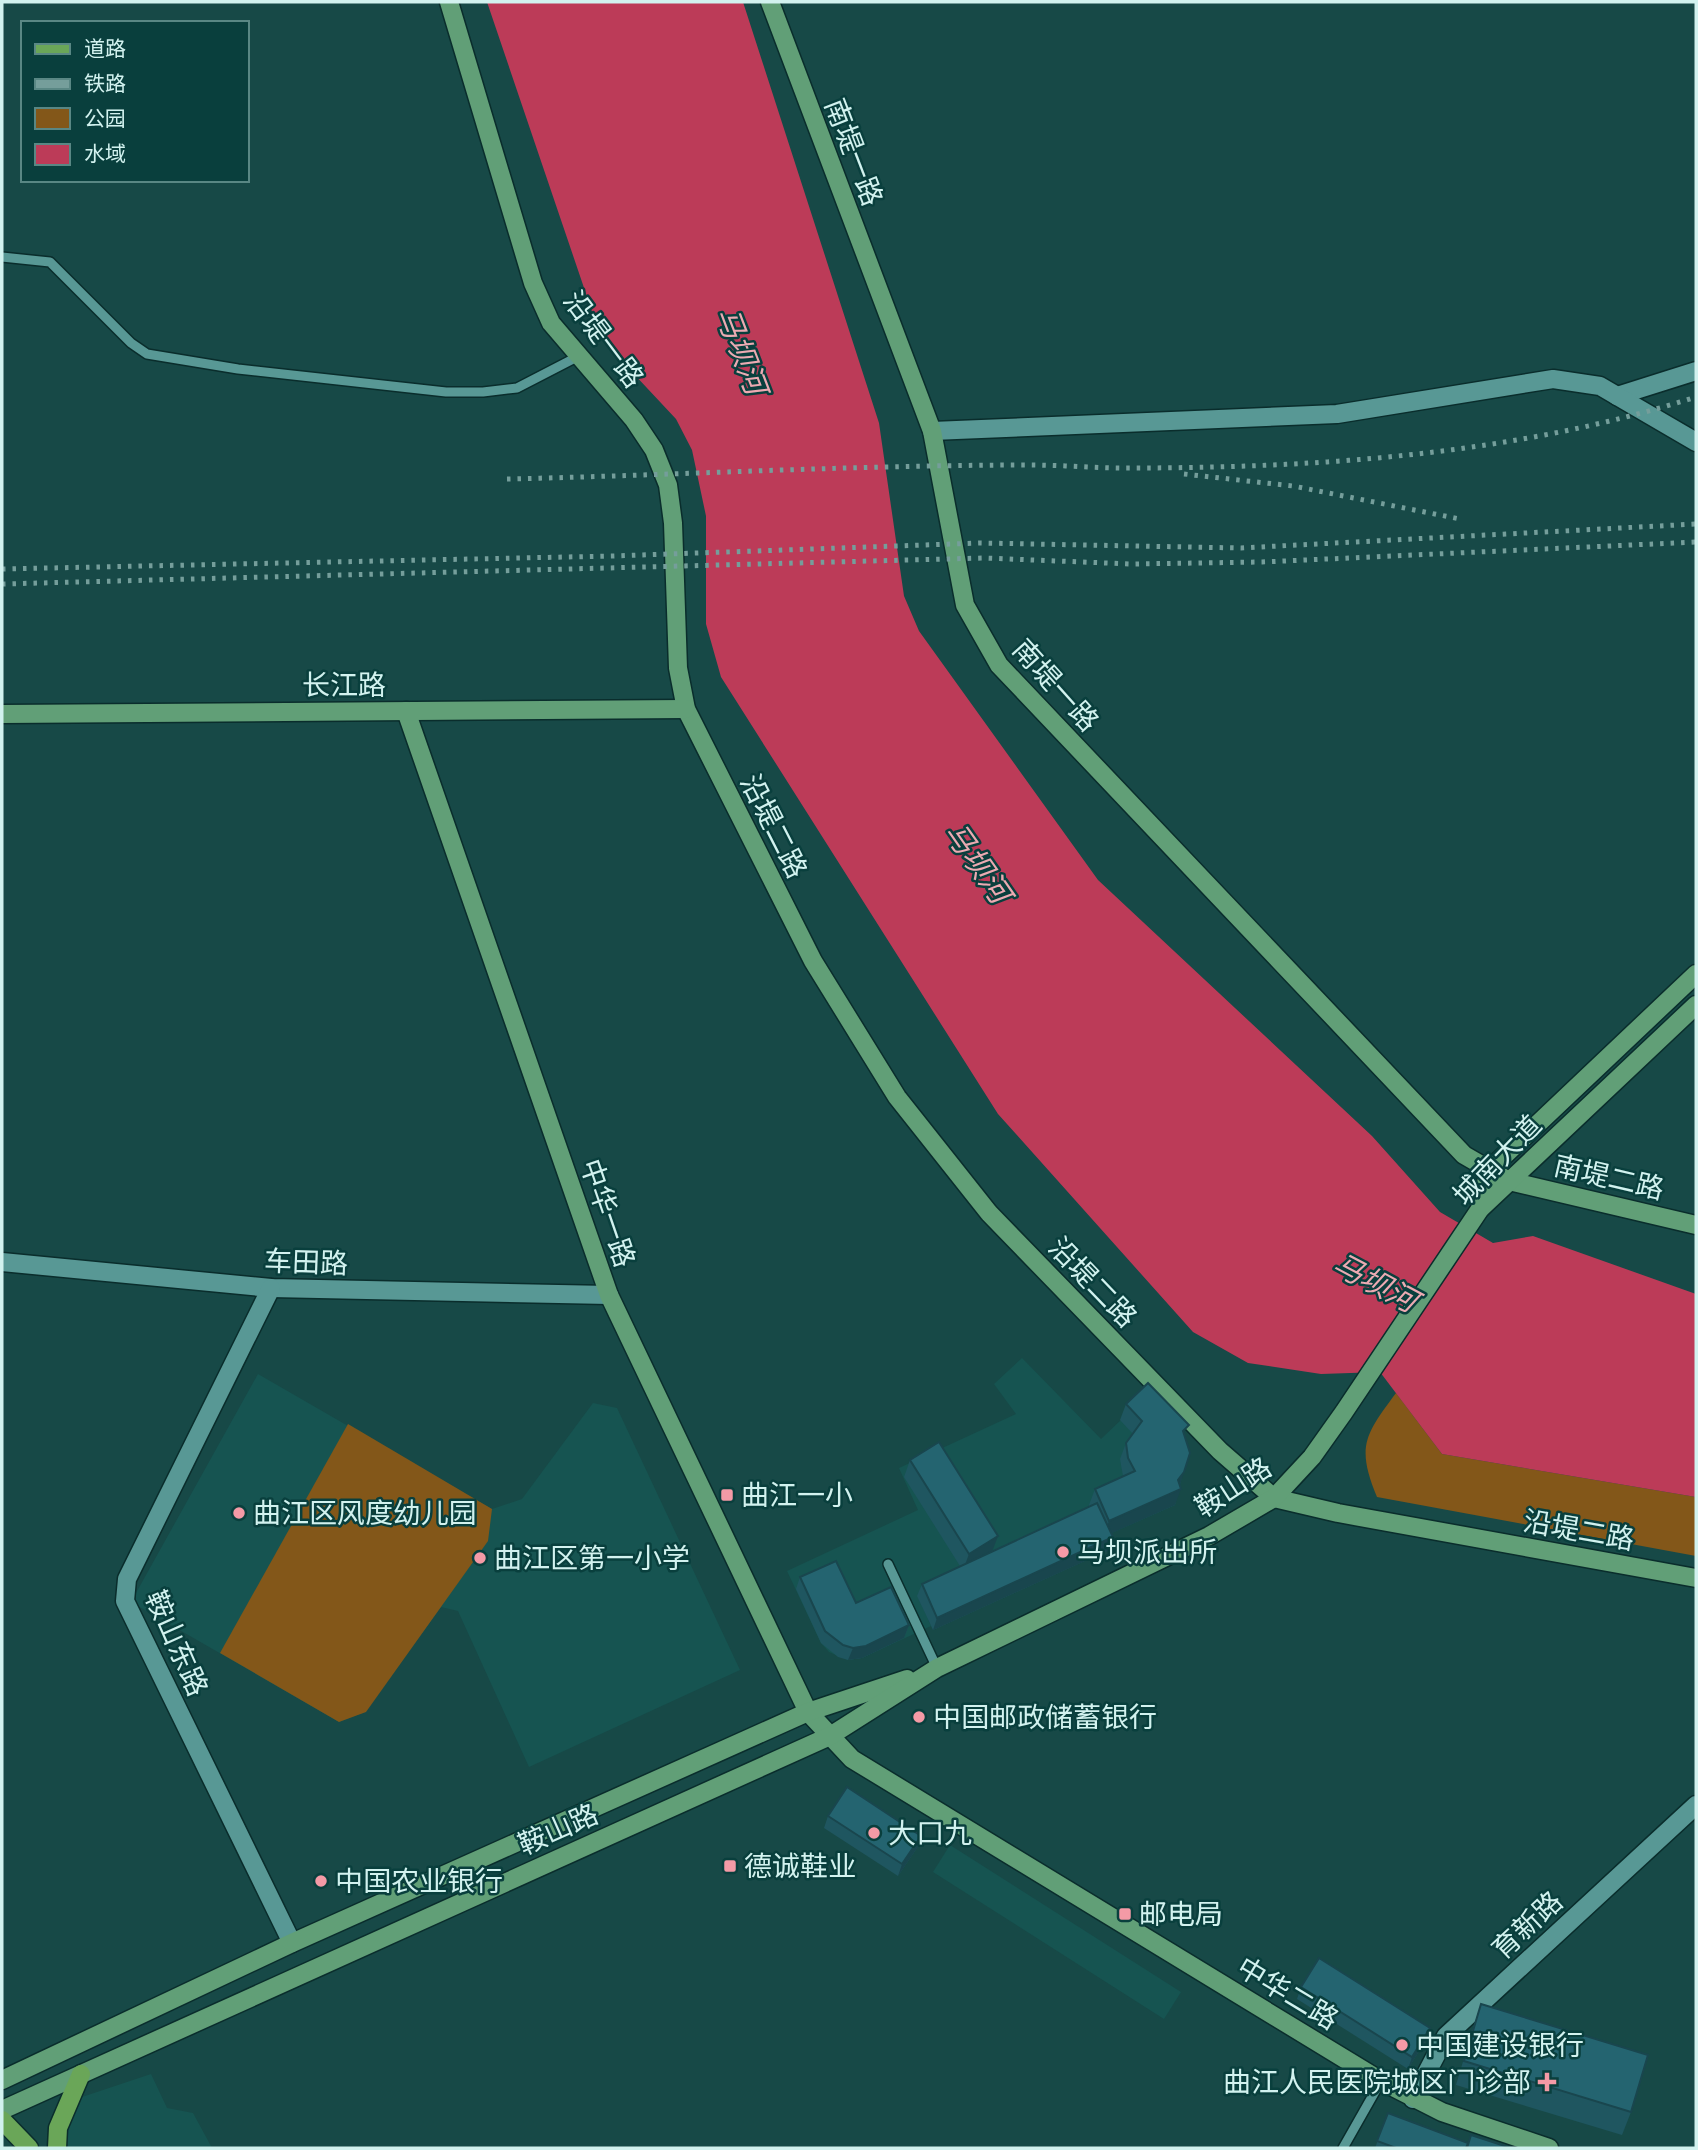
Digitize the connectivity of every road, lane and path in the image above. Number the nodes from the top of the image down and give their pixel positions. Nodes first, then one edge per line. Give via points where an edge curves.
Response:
1 (449, 2) edge
2 (770, 2) edge
3 (2, 257) edge
4 (577, 357) junction
5 (1696, 371) edge
6 (1617, 396) junction
7 (932, 431) junction
8 (1696, 442) edge
9 (686, 709) junction
10 (406, 711) junction
11 (2, 714) edge
12 (1696, 974) edge
13 (1696, 1005) edge
14 (1489, 1170) junction
15 (1509, 1181) junction
16 (1480, 1209) junction
17 (1696, 1224) edge
18 (2, 1262) edge
19 (271, 1288) junction
20 (609, 1295) junction
21 (1344, 1412) joint
22 (1274, 1498) junction
23 (888, 1564) dead end
24 (1696, 1578) edge
25 (937, 1668) junction
26 (808, 1713) junction
27 (830, 1736) junction
28 (1696, 1805) edge
29 (292, 1943) junction
30 (81, 2074) junction
31 (2, 2080) edge
32 (1381, 2081) junction
33 (1413, 2099) junction
34 (2, 2110) edge
35 (2, 2120) edge
36 (29, 2148) edge
37 (57, 2148) edge
38 (1343, 2148) edge
39 (1549, 2148) edge

1 - 4 main road, 沿堤一路 via 533,283 551,323
2 - 7 main road, 南堤一路
3 - 4 lane via 50,262 148,354 446,392 517,388
4 - 9 main road, 沿堤一路 via 634,420 654,450 668,485 678,668
5 - 6 street
6 - 7 street via 1600,386 1553,379 1337,414
6 - 8 street
7 - 14 main road, 南堤一路 via 965,605 999,666 1464,1154
9 - 10 main road, 长江路
9 - 22 main road, 沿堤二路 via 813,961 897,1097 989,1213 1220,1451
10 - 11 main road, 长江路
10 - 20 main road, 中华一路
12 - 14 main road
13 - 15 main road, 城南大道
14 - 15 main road, 南堤一路
14 - 16 main road
15 - 16 main road, 城南大道
15 - 17 main road, 南堤二路
16 - 21 main road, 城南大道
18 - 19 street, 车田路
19 - 20 street, 车田路
19 - 29 street, 鞍山东路 via 125,1591 128,1610
20 - 26 main road, 中华一路
21 - 22 main road, 鞍山路 via 1312,1457
22 - 24 main road, 沿堤二路
22 - 25 main road, 鞍山路 via 1209,1536
23 - 25 lane
25 - 26 main road, 鞍山路
25 - 27 main road, 鞍山路
26 - 27 main road, 中华二路
26 - 29 main road, 鞍山路
27 - 30 main road, 鞍山路
27 - 32 main road, 中华二路 via 852,1759
28 - 33 street, 育新路 via 1446,2036
29 - 31 main road, 鞍山路
30 - 34 main road, 鞍山路
30 - 37 main road via 58,2128
32 - 33 main road, 中华二路
32 - 38 lane
33 - 39 main road, 中华二路
35 - 36 main road

